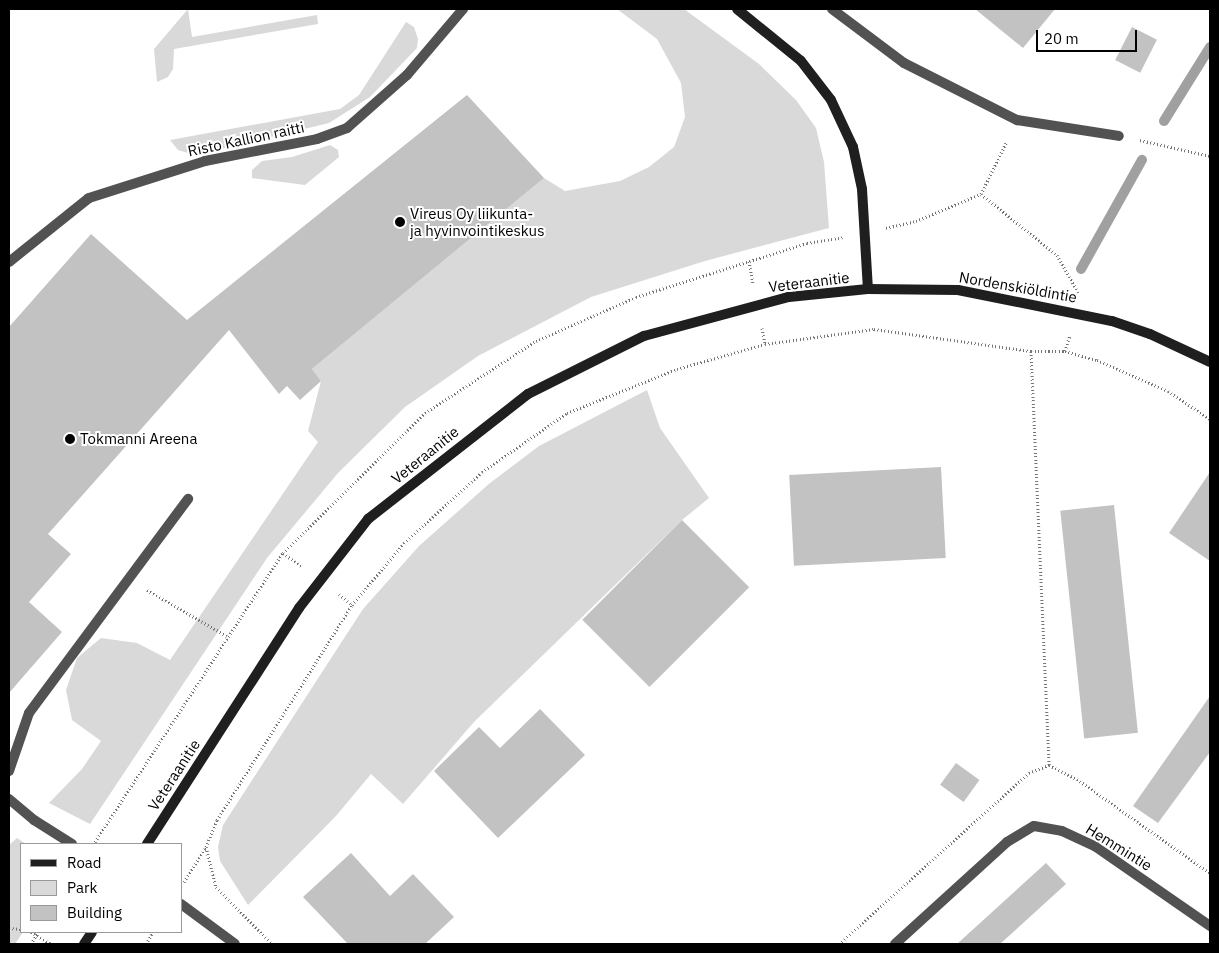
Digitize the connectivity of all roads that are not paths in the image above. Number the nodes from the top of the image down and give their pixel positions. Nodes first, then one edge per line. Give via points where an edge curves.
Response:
1 (463, 9) edge
2 (737, 9) edge
3 (832, 9) edge
4 (1119, 136) road end
5 (9, 262) edge
6 (868, 290) junction
7 (1210, 362) edge
8 (188, 499) dead end
9 (9, 771) edge
10 (9, 799) edge
11 (70, 843) edge
12 (148, 843) edge
13 (182, 905) edge
14 (1210, 926) edge
15 (91, 933) edge
16 (84, 944) edge
17 (235, 944) edge
18 (895, 944) edge

1 - 5 street, Risto Kallion raitti via 407,75 347,128 318,139 205,161 89,198
2 - 6 main road via 801,60 831,100 853,147 862,189
3 - 4 street via 904,63 1017,120
6 - 7 main road, Nordenskiöldintie via 958,290 1075,311 1150,334
6 - 12 main road, Veteraanitie via 790,297 644,336 528,394 459,446 368,519 299,608
8 - 9 street via 29,713
10 - 11 street via 34,820
13 - 17 street
14 - 18 street, Hemmintie via 1096,847 1062,830 1034,826 1007,842
15 - 16 main road

